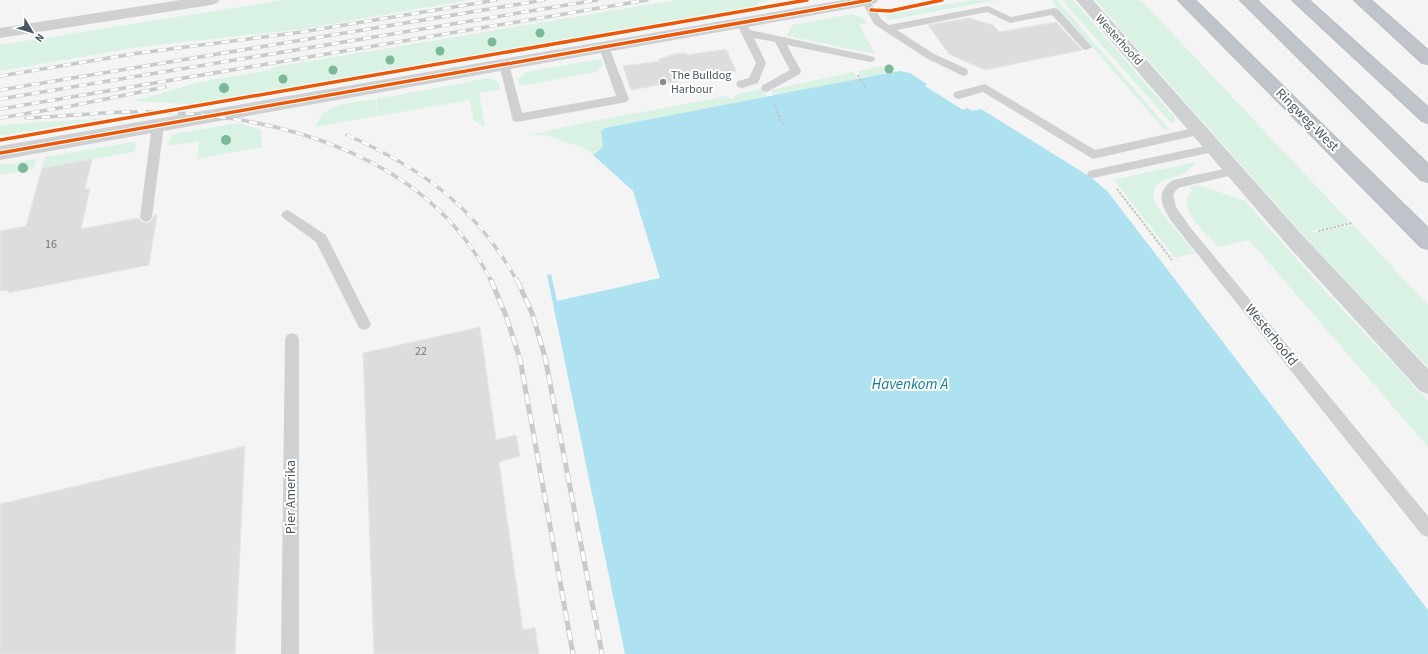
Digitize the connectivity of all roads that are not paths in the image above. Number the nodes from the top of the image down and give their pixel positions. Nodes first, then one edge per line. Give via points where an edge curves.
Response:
1 (211, 0) edge
2 (868, 0) edge
3 (1084, 0) edge
4 (1186, 0) edge
5 (1248, 0) edge
6 (1300, 0) edge
7 (1362, 0) edge
8 (744, 28) junction
9 (888, 28) junction
10 (0, 33) edge
11 (779, 40) junction
12 (604, 47) junction
13 (1086, 47) dead end
14 (870, 59) dead end
15 (1428, 59) edge
16 (504, 64) junction
17 (963, 72) dead end
18 (742, 84) dead end
19 (767, 88) road end
20 (959, 95) dead end
21 (1428, 117) edge
22 (158, 124) junction
23 (1198, 131) junction
24 (1214, 148) junction
25 (0, 153) edge
26 (1233, 171) junction
27 (1093, 174) dead end
28 (1428, 175) edge
29 (287, 215) dead end
30 (146, 217) dead end
31 (1428, 241) edge
32 (364, 324) dead end
33 (292, 339) dead end
34 (1428, 384) edge
35 (1428, 529) edge
36 (290, 654) edge

1 - 10 street
2 - 8 street
2 - 9 lane via 878,22
3 - 23 street, Westerhoofd
4 - 31 highway, Ringweg-West
5 - 28 highway
6 - 21 highway
7 - 15 highway
8 - 11 lane
8 - 12 street
8 - 18 lane via 761,63 754,80
9 - 13 lane via 988,9 1010,20 1054,11
9 - 17 lane via 930,56
11 - 14 lane
11 - 19 lane via 796,71
12 - 16 street
12 - 16 lane via 622,99 517,118
16 - 22 street
20 - 23 lane via 985,88 1094,154
22 - 25 street
22 - 30 lane
23 - 24 street, Westerhoofd
24 - 26 street, Westerhoofd
24 - 27 lane
26 - 34 street, Westerhoofd via 1350,303
26 - 35 lane, Westerhoofd via 1177,183 1170,187 1167,194 1168,205
29 - 32 lane via 321,239
33 - 36 lane, Pier Amerika

